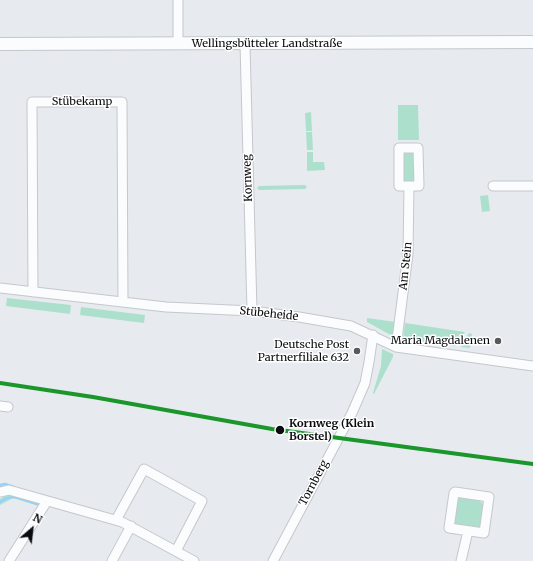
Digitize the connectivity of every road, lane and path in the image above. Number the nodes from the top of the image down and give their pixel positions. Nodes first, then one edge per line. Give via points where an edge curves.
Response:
1 (178, 0) edge
2 (533, 42) edge
3 (0, 44) edge
4 (178, 44) junction
5 (245, 44) junction
6 (410, 186) junction
7 (493, 186) dead end
8 (533, 186) edge
9 (0, 288) edge
10 (33, 292) junction
11 (123, 302) junction
12 (252, 311) junction
13 (373, 335) junction
14 (396, 346) junction
15 (533, 366) edge
16 (0, 492) edge
17 (46, 501) junction
18 (116, 520) junction
19 (131, 526) junction
20 (468, 531) junction
21 (176, 551) junction
22 (9, 561) edge
23 (112, 561) edge
24 (194, 561) edge
25 (273, 561) edge
26 (461, 561) edge

1 - 4 street
2 - 5 main road, Wellingsbütteler Landstraße
3 - 4 main road, Wellingsbütteler Landstraße
4 - 5 main road, Wellingsbütteler Landstraße
5 - 12 street, Kornweg
6 - 6 street via 419,186 418,148 399,148 400,186
6 - 14 street, Am Stein via 408,254
7 - 8 street
9 - 10 street, Stübeheide
10 - 11 street, Stübeheide
10 - 11 street, Stübekamp via 32,102 122,102
11 - 12 street, Stübeheide
12 - 13 street, Stübeheide via 351,326
13 - 14 street, Stübeheide
13 - 25 street, Tornberg via 365,383 352,413
14 - 15 street, Stübeheide
16 - 17 street via 9,490
17 - 18 street
17 - 22 street
18 - 19 street
18 - 21 street via 144,469 202,501
19 - 21 street
19 - 23 street
20 - 20 street via 485,532 489,497 454,492 449,528
20 - 26 street
21 - 24 street

